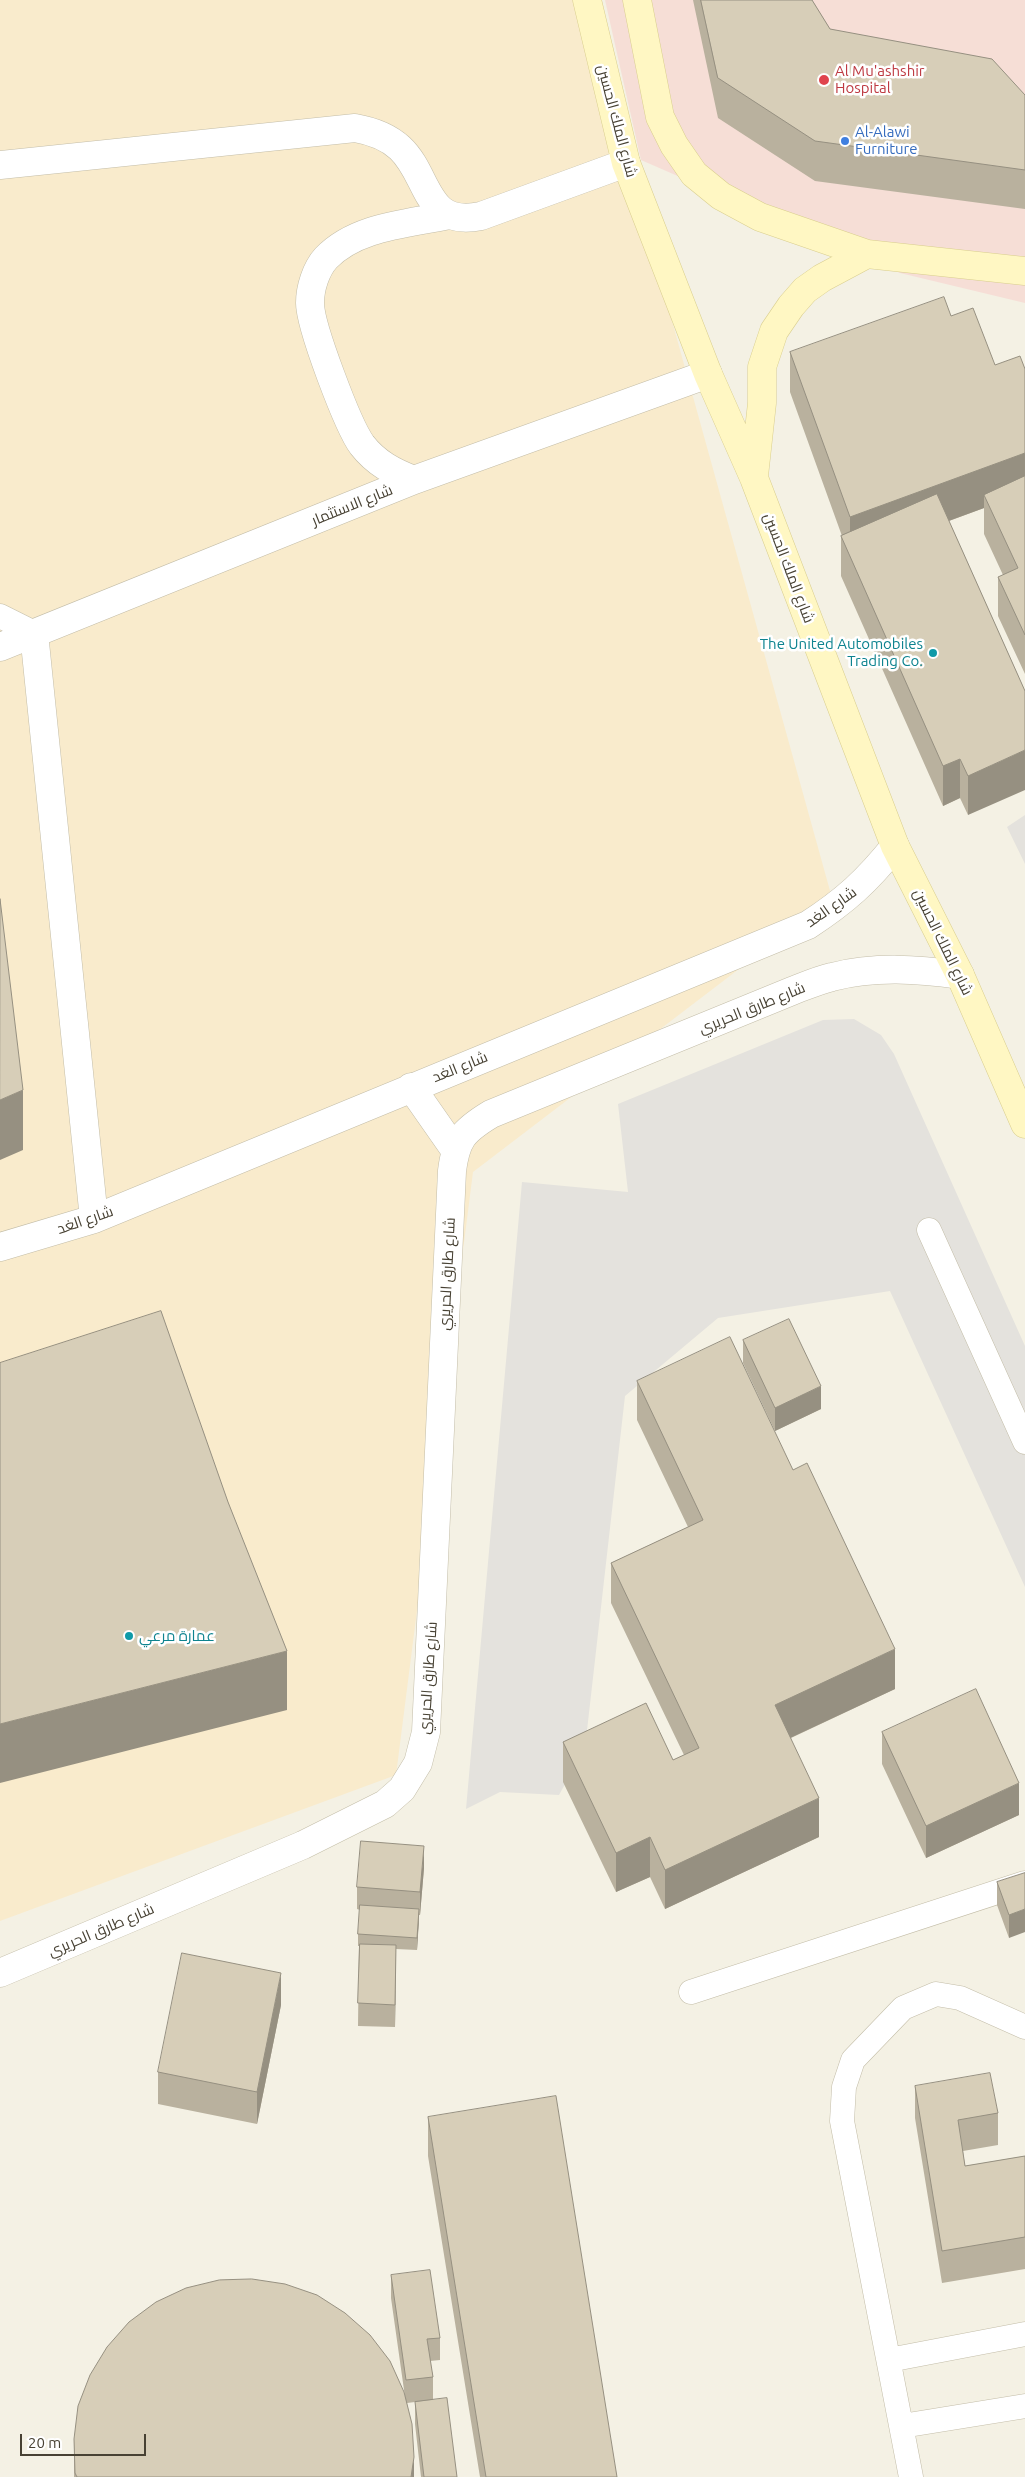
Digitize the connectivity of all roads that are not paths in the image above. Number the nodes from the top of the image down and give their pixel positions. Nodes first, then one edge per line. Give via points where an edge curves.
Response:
1 (587, 0) edge
2 (637, 0) edge
3 (626, 163) junction
4 (0, 164) edge
5 (449, 215) junction
6 (867, 254) junction
7 (1025, 271) edge
8 (708, 374) junction
9 (754, 478) junction
10 (414, 480) junction
11 (0, 616) edge
12 (34, 633) junction
13 (0, 647) edge
14 (895, 846) junction
15 (960, 975) junction
16 (411, 1087) junction
17 (1025, 1124) edge
18 (455, 1150) junction
19 (94, 1219) junction
20 (929, 1230) dead end
21 (0, 1247) edge
22 (1025, 1442) edge
23 (1025, 1884) edge
24 (0, 1973) edge
25 (691, 1992) dead end
26 (1025, 2027) edge
27 (1025, 2334) edge
28 (889, 2360) junction
29 (1025, 2406) edge
30 (902, 2426) junction
31 (911, 2477) edge

1 - 3 main road, شارع الملك الحسين
2 - 6 main road via 660,117 694,174 720,196 760,217
3 - 5 street via 481,216 466,220
3 - 8 main road, شارع الملك الحسين
4 - 5 street via 355,128 381,135 402,149 434,204
5 - 10 street via 363,234 342,243 325,260 314,280 310,304 313,327 361,444 376,460
6 - 7 main road
6 - 9 main road via 806,290 774,331 762,367 762,403
8 - 9 main road, شارع الملك الحسين
8 - 10 street, شارع الاستثمار
9 - 14 main road, شارع الملك الحسين
10 - 12 street, شارع الاستثمار
11 - 12 lane
12 - 13 street, شارع الاستثمار
12 - 19 street
14 - 15 main road, شارع الملك الحسين
14 - 16 street, شارع الغد via 870,877 841,904 808,925
15 - 17 main road, شارع الملك الحسين
15 - 18 street, شارع طارق الحريري via 918,969 875,970 832,977 490,1114 469,1127
16 - 18 street
16 - 19 street, شارع الغد
18 - 24 street, شارع طارق الحريري via 426,1732 418,1763 402,1789 368,1813 303,1845
19 - 21 street, شارع الغد
20 - 22 lane
23 - 25 lane
26 - 28 lane via 960,1998 936,1994 903,2008 853,2060 844,2087 842,2121
27 - 28 lane
28 - 30 lane
29 - 30 lane
30 - 31 lane

